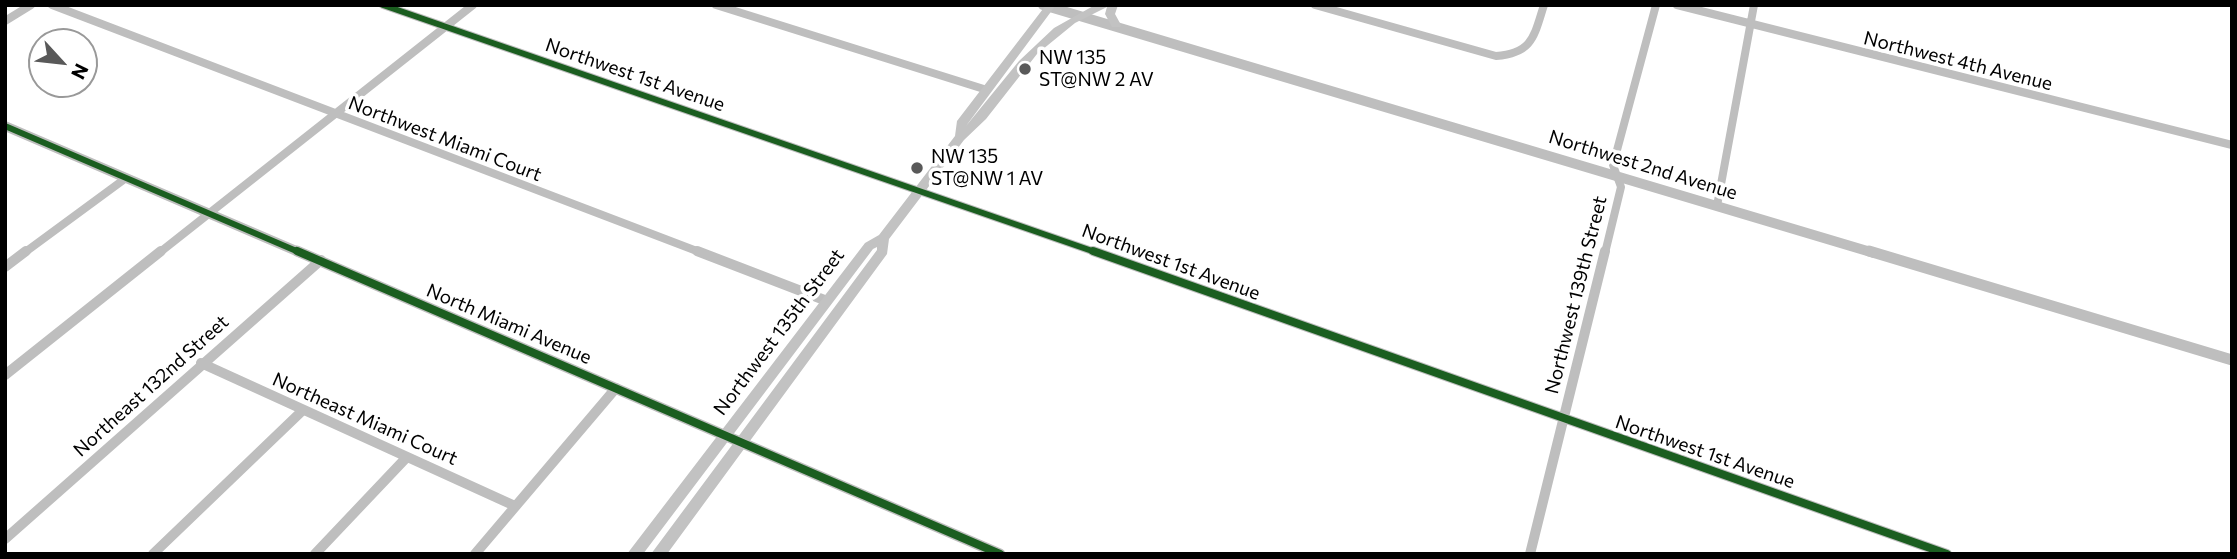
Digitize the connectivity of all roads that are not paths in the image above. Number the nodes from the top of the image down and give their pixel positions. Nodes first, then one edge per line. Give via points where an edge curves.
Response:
1 (31, 5) edge
2 (52, 5) edge
3 (383, 5) edge
4 (473, 5) edge
5 (716, 5) edge
6 (1104, 5) edge
7 (1113, 5) edge
8 (1315, 5) edge
9 (1544, 5) edge
10 (1656, 5) edge
11 (1677, 5) edge
12 (1754, 5) edge
13 (1051, 7) edge
14 (1081, 15) junction
15 (5, 21) edge
16 (1116, 25) junction
17 (1750, 25) junction
18 (446, 27) junction
19 (1030, 54) junction
20 (987, 90) junction
21 (336, 114) junction
22 (5, 126) edge
23 (960, 137) junction
24 (2232, 145) edge
25 (1616, 176) junction
26 (126, 178) junction
27 (919, 190) junction
28 (1717, 206) junction
29 (210, 214) junction
30 (883, 238) junction
31 (321, 260) junction
32 (5, 267) edge
33 (827, 301) junction
34 (803, 358) junction
35 (2232, 360) edge
36 (201, 363) junction
37 (5, 375) edge
38 (616, 388) junction
39 (302, 411) junction
40 (1563, 418) junction
41 (724, 435) junction
42 (741, 442) junction
43 (406, 458) junction
44 (515, 506) junction
45 (5, 539) edge
46 (153, 554) edge
47 (315, 554) edge
48 (474, 554) edge
49 (634, 554) edge
50 (658, 554) edge
51 (1000, 554) edge
52 (1530, 554) edge
53 (1947, 554) edge

1 - 15 street
2 - 21 street, Northwest Miami Court
3 - 18 street, Northwest 1st Avenue
4 - 18 street
5 - 20 street
6 - 14 main road, Northwest 135th Street
7 - 16 main road via 1110,14
8 - 9 street via 1496,56 1512,56 1529,46
10 - 25 street, Northwest 139th Street via 1613,165
11 - 17 street, Northwest 4th Avenue
12 - 17 street
13 - 14 street, Northwest 2nd Avenue
13 - 19 main road
13 - 20 main road, Northwest 135th Street
14 - 16 street, Northwest 2nd Avenue
14 - 19 main road, Northwest 135th Street
16 - 25 street, Northwest 2nd Avenue
17 - 24 street, Northwest 4th Avenue
17 - 28 street
18 - 21 street
18 - 27 street, Northwest 1st Avenue
19 - 23 main road, Northwest 135th Street
20 - 23 main road, Northwest 135th Street via 961,124
21 - 29 street
21 - 33 street, Northwest Miami Court
22 - 26 street, North Miami Avenue
23 - 27 main road, Northwest 135th Street
25 - 28 street, Northwest 2nd Avenue
25 - 40 street, Northwest 139th Street via 1621,187
26 - 29 street, North Miami Avenue
26 - 32 street
27 - 30 main road, Northwest 135th Street
27 - 40 street, Northwest 1st Avenue
28 - 35 street, Northwest 2nd Avenue
29 - 31 street, North Miami Avenue
29 - 37 street
30 - 33 main road, Northwest 135th Street via 869,246
30 - 34 main road, Northwest 135th Street via 883,251
31 - 36 street, Northeast 132nd Street
31 - 38 street, North Miami Avenue
33 - 34 main road via 832,308 806,342
33 - 41 main road, Northwest 135th Street
34 - 42 main road, Northwest 135th Street
36 - 39 street, Northeast Miami Court
36 - 45 street, Northeast 132nd Street
38 - 41 street, North Miami Avenue
38 - 44 street
39 - 43 street, Northeast Miami Court
39 - 46 street
40 - 52 street, Northwest 139th Street
40 - 53 street, Northwest 1st Avenue
41 - 42 street, North Miami Avenue
41 - 49 main road, Northwest 135th Street
42 - 50 main road, Northwest 135th Street
42 - 51 street, North Miami Avenue
43 - 44 street, Northeast Miami Court
43 - 47 street
44 - 48 street

